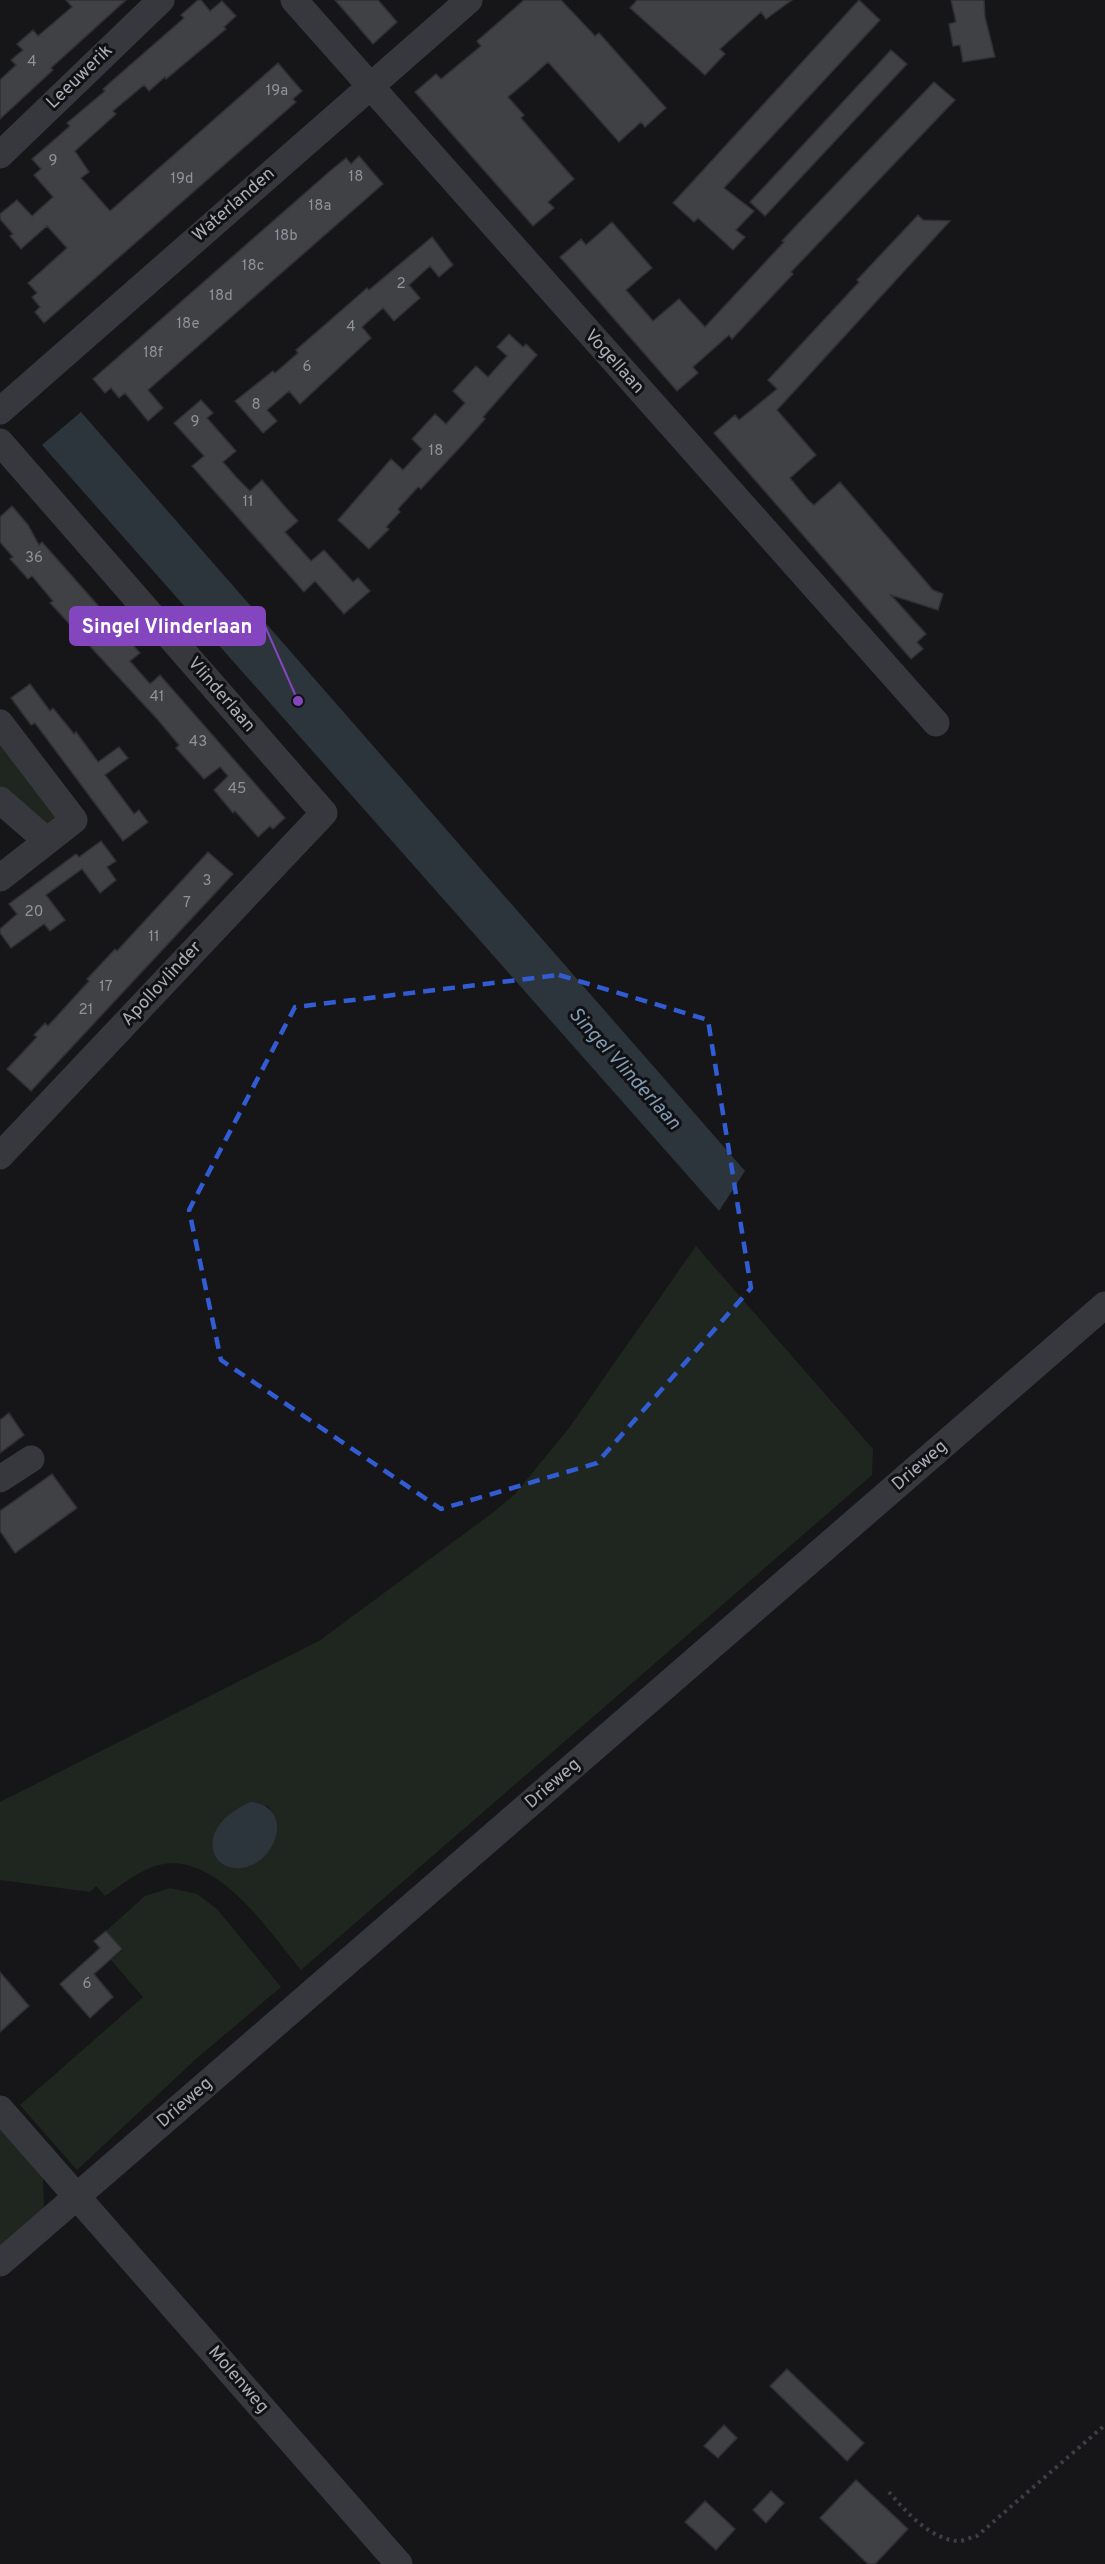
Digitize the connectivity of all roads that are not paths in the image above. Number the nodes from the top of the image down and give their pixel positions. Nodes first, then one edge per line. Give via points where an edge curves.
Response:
1 (161, 0) edge
2 (294, 0) edge
3 (469, 0) edge
4 (369, 86) junction
5 (4, 163) edge
6 (0, 411) edge
7 (0, 442) edge
8 (0, 723) edge
9 (936, 723) dead end
10 (0, 800) edge
11 (324, 813) joint
12 (47, 841) junction
13 (0, 878) edge
14 (0, 1156) edge
15 (1105, 1305) edge
16 (31, 1459) dead end
17 (0, 1479) edge
18 (0, 2109) edge
19 (76, 2197) junction
20 (0, 2263) edge
21 (399, 2564) edge

1 - 5 street, Leeuwerik
2 - 4 street, Vogellaan
3 - 4 street, Waterlanden
4 - 6 street, Waterlanden
4 - 9 street, Vogellaan
7 - 11 street, Vlinderlaan
8 - 12 street via 75,820
10 - 12 street
11 - 14 street, Apollovlinder
12 - 13 street
15 - 19 street, Drieweg
16 - 17 street
18 - 19 street, Molenweg
19 - 20 street, Drieweg
19 - 21 street, Molenweg

